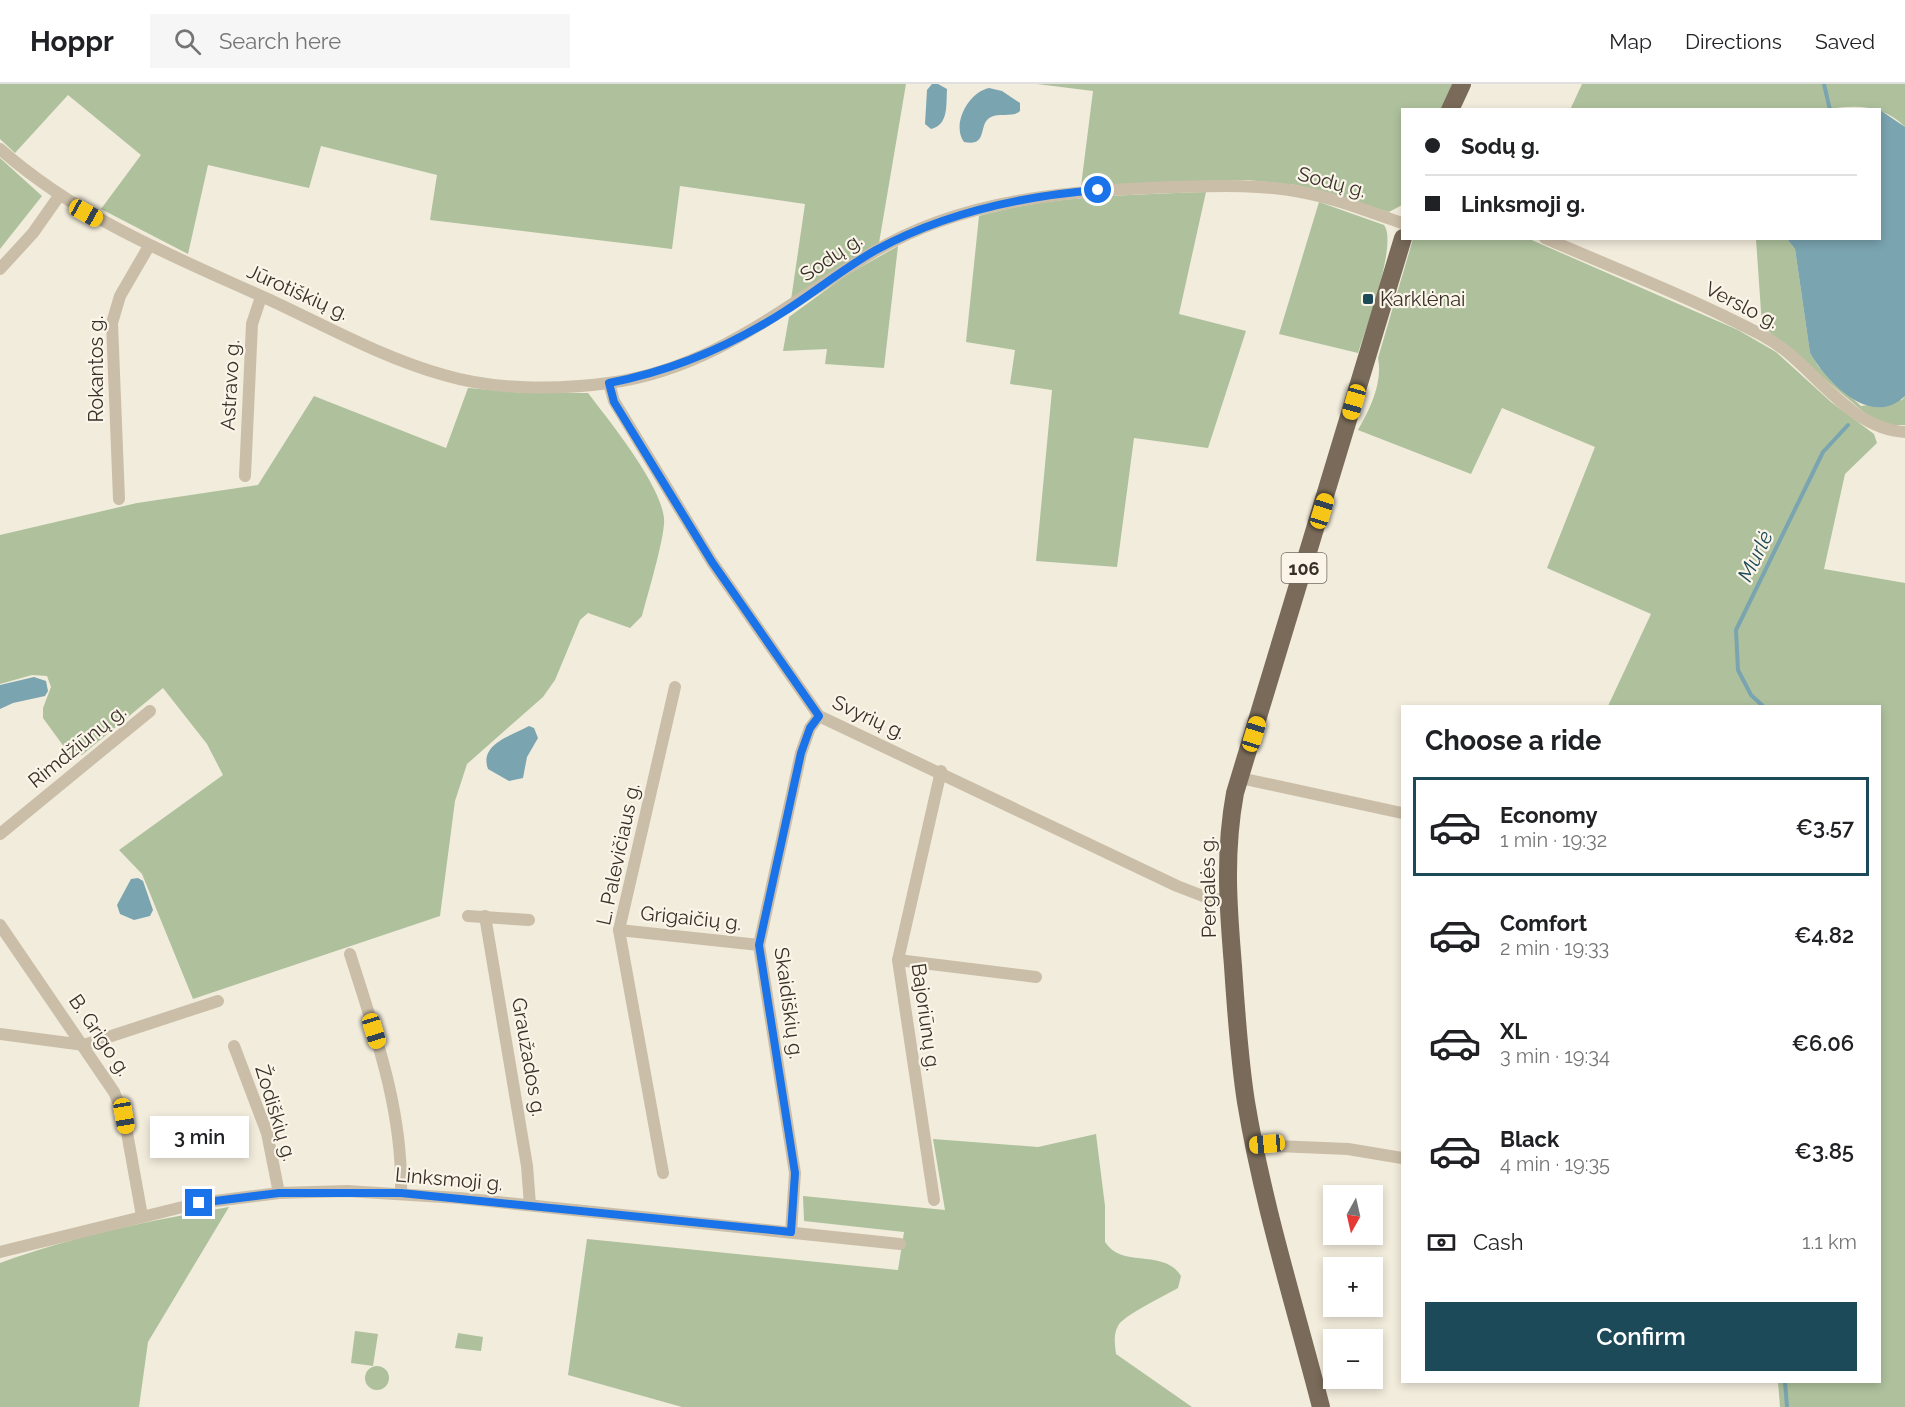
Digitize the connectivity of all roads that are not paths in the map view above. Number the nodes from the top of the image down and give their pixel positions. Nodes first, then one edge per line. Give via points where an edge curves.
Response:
1 (1462, 84) edge
2 (1451, 108) edge
3 (0, 149) edge
4 (59, 196) junction
5 (1401, 223) edge
6 (1402, 240) edge
7 (1550, 240) edge
8 (149, 246) junction
9 (0, 269) edge
10 (261, 297) junction
11 (609, 383) junction
12 (1905, 432) edge
13 (245, 476) dead end
14 (119, 500) dead end
15 (675, 687) dead end
16 (150, 711) dead end
17 (819, 716) junction
18 (941, 771) junction
19 (1240, 778) junction
20 (1401, 813) edge
21 (0, 834) edge
22 (1228, 901) junction
23 (468, 916) dead end
24 (485, 916) junction
25 (528, 920) dead end
26 (0, 925) edge
27 (619, 930) junction
28 (759, 945) junction
29 (351, 954) dead end
30 (898, 960) junction
31 (1036, 977) dead end
32 (218, 1001) dead end
33 (0, 1034) edge
34 (84, 1045) junction
35 (234, 1046) dead end
36 (1254, 1145) junction
37 (1401, 1158) edge
38 (663, 1173) dead end
39 (279, 1193) junction
40 (401, 1193) junction
41 (934, 1200) dead end
42 (530, 1205) junction
43 (142, 1216) junction
44 (791, 1232) junction
45 (900, 1244) dead end
46 (0, 1252) edge
47 (1321, 1407) edge

1 - 2 main road
3 - 4 street, Jūrotiškių g.
4 - 8 street, Jūrotiškių g.
4 - 9 street via 33,233
5 - 11 street, Sodų g. via 1304,192 1248,186 1098,190 1025,199 968,213 902,237 874,251 748,334 677,365
6 - 19 main road, Pergalės g. / 106
7 - 12 street, Verslo g. via 1765,337 1868,420
8 - 10 street, Jūrotiškių g.
8 - 14 street, Rokantos g. via 120,296 112,323
10 - 11 street, Jūrotiškių g. via 442,375 505,385
10 - 13 street, Astravo g. via 252,324
11 - 17 street, Svyrių g. via 614,402 712,562
15 - 27 street, L. Palevičiaus g.
16 - 21 street, Rimdžiūnų g.
17 - 18 street, Svyrių g.
17 - 28 street, Skaidiškių g. via 801,753
18 - 22 street, Svyrių g. via 1177,886
18 - 30 street, Bajoriūnų g.
19 - 20 street
19 - 22 main road, Pergalės g. / 106 via 1227,848
22 - 36 main road, Pergalės g. / 106 via 1239,1053
23 - 24 street
24 - 25 street
24 - 42 street, Graužados g. via 527,1166
26 - 34 street, B. Grigo g.
27 - 28 street, Grigaičių g.
27 - 38 street, L. Palevičiaus g.
28 - 44 street, Skaidiškių g. via 795,1173
29 - 40 street via 398,1122
30 - 31 street
30 - 41 street, Bajoriūnų g.
32 - 34 street
33 - 34 street
34 - 43 street, B. Grigo g. via 114,1092 124,1116
35 - 39 street, Žodiškių g. via 267,1133
36 - 37 street via 1348,1149
36 - 47 main road, Pergalės g. / 106
39 - 40 street, Linksmoji g.
39 - 43 street, Linksmoji g. via 199,1203
40 - 42 street, Linksmoji g.
42 - 44 street, Linksmoji g.
43 - 46 street, Linksmoji g.
44 - 45 street, Linksmoji g.

